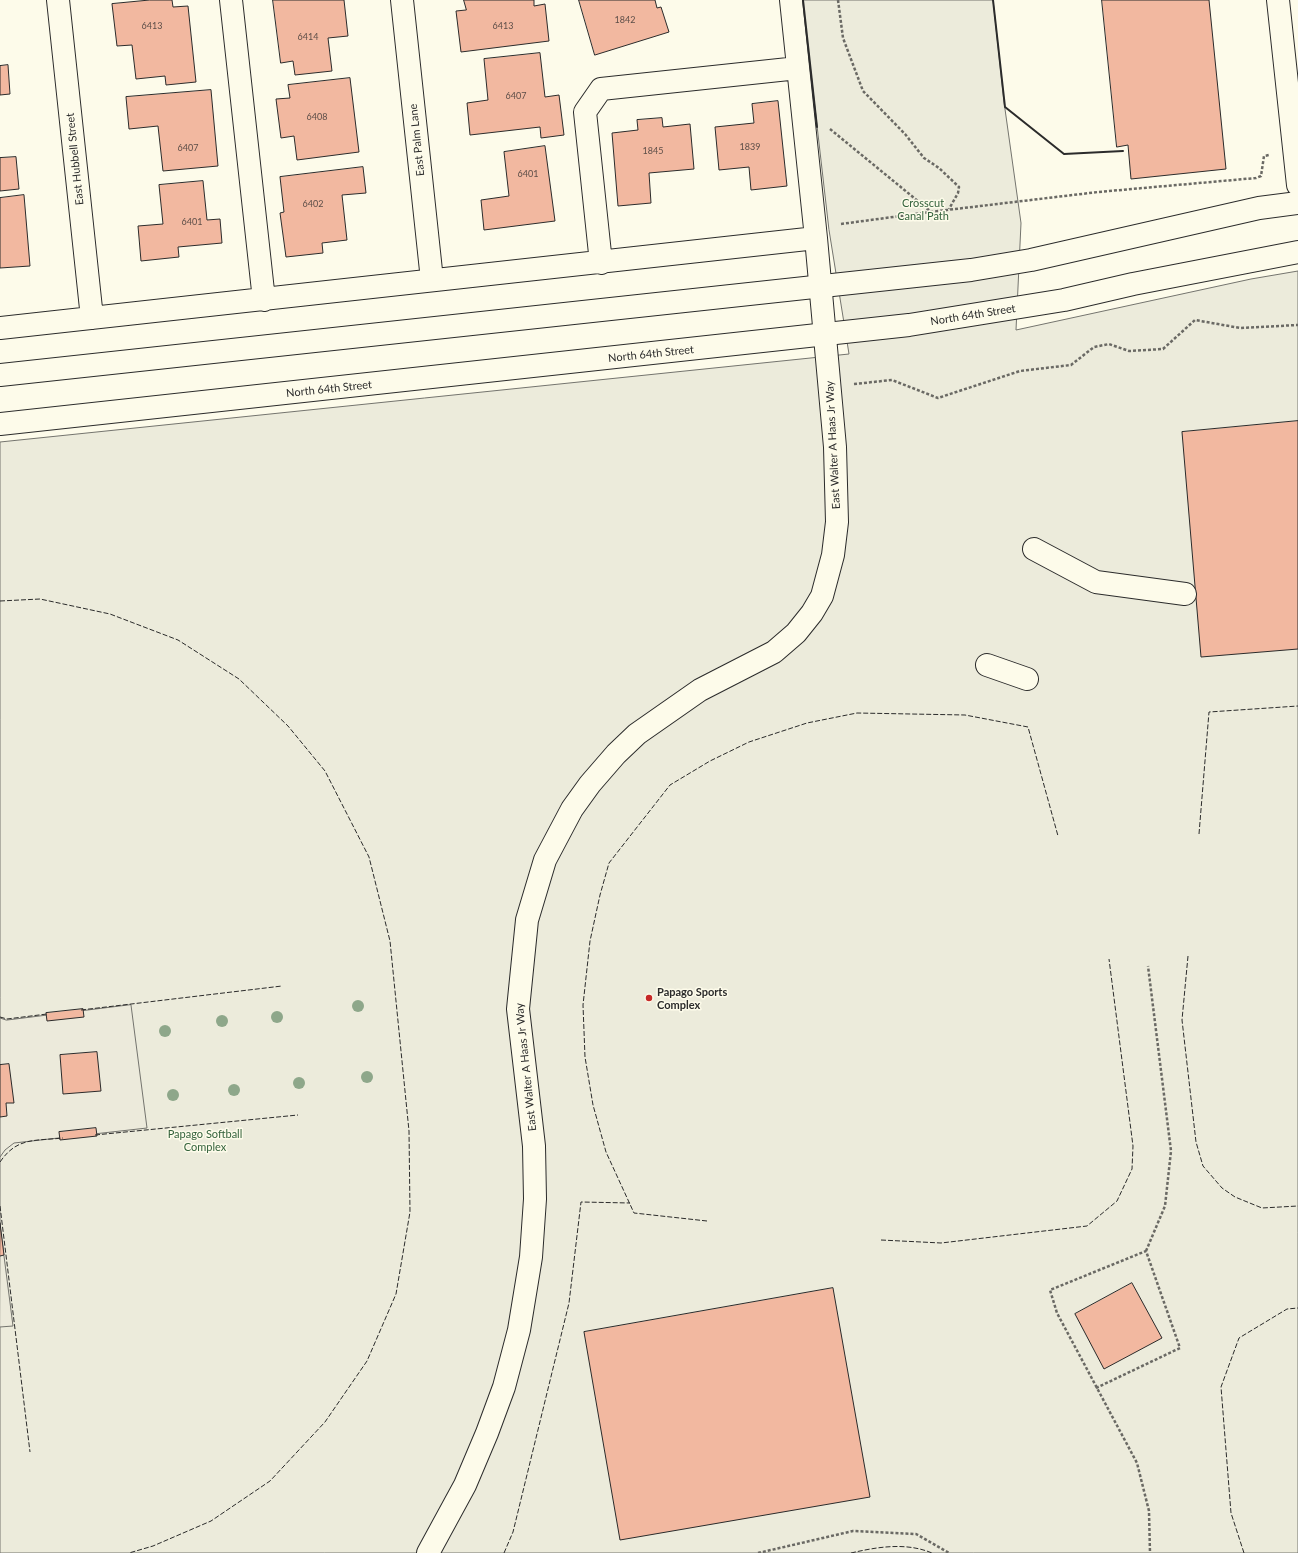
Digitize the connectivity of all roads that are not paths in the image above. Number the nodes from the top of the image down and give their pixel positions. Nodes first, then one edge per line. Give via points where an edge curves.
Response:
1 (58, 0) edge
2 (231, 0) edge
3 (402, 0) edge
4 (791, 0) edge
5 (1278, 0) edge
6 (798, 68) junction
7 (1298, 185) edge
8 (1298, 203) edge
9 (816, 238) junction
10 (1298, 252) edge
11 (602, 263) junction
12 (432, 280) junction
13 (820, 287) junction
14 (264, 300) junction
15 (92, 318) junction
16 (0, 328) edge
17 (825, 335) junction
18 (0, 375) edge
19 (0, 424) edge
20 (1034, 548) dead end
21 (1185, 594) dead end
22 (987, 665) dead end
23 (1027, 679) dead end
24 (428, 1553) edge

1 - 15 main road, East Hubbell Street
2 - 14 main road
3 - 12 main road, East Palm Lane
4 - 6 main road
5 - 7 main road
6 - 9 main road
6 - 11 main road via 601,89 585,112
8 - 13 main road via 1259,208 1000,266
9 - 11 main road
9 - 13 main road
10 - 17 main road, North 64th Street via 994,313
11 - 12 main road
12 - 14 main road
13 - 17 main road, East Walter A Haas Jr Way
13 - 18 main road
14 - 15 main road
15 - 16 main road
17 - 19 main road, North 64th Street
17 - 24 main road, East Walter A Haas Jr Way via 835,447 837,522 833,555 822,596 796,633 774,652 700,690 637,734 616,754 572,809 545,860 527,920 518,1009 534,1146 535,1199 530,1264 519,1330 504,1388 465,1485
20 - 21 main road via 1096,582
22 - 23 main road

